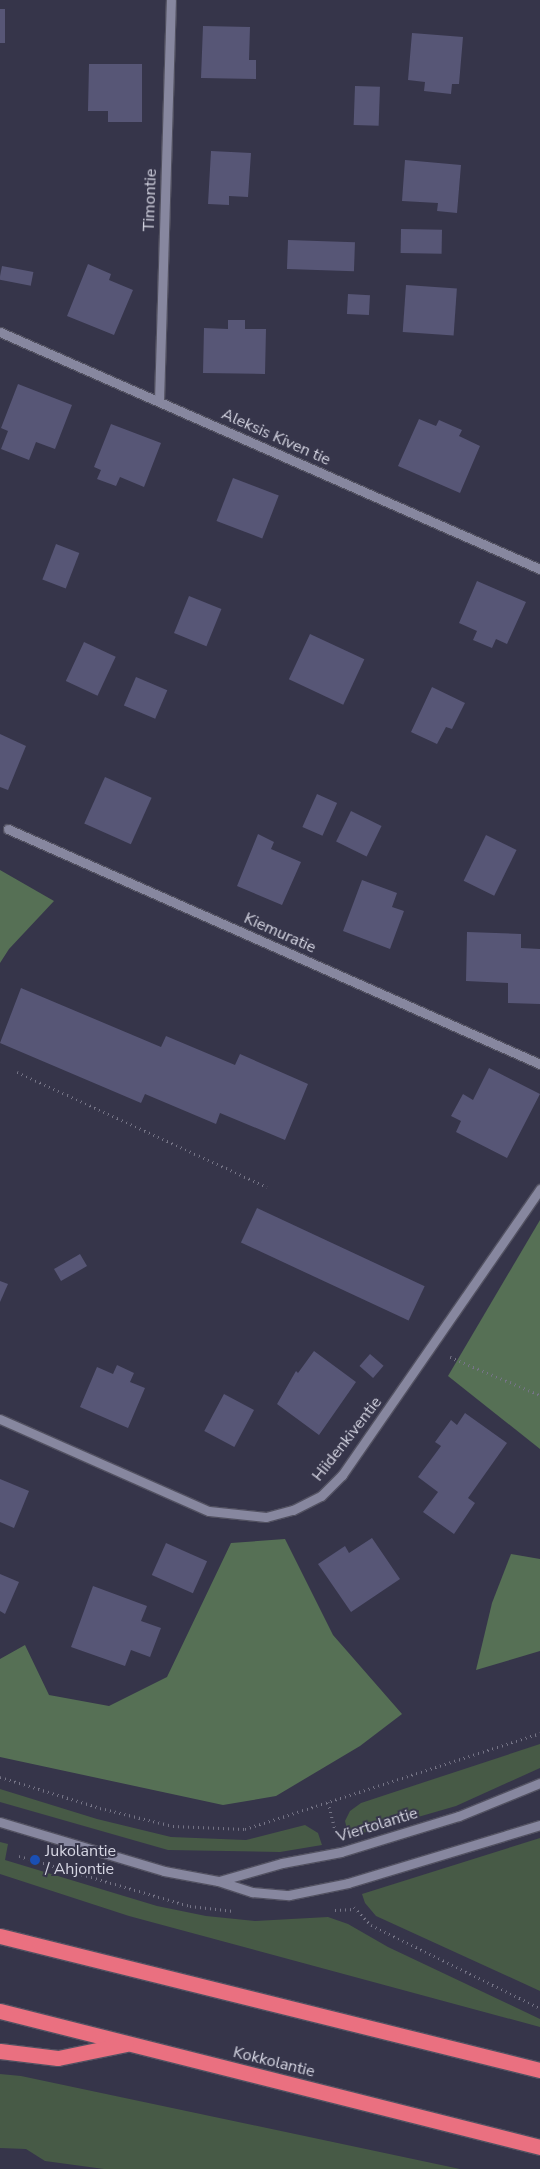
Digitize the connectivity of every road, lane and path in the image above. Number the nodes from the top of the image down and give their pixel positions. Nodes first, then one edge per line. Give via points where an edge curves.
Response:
1 (171, 0) edge
2 (0, 332) edge
3 (159, 401) junction
4 (540, 569) edge
5 (8, 829) dead end
6 (540, 1064) edge
7 (17, 1072) dead end
8 (267, 1187) dead end
9 (540, 1189) edge
10 (431, 1349) junction
11 (540, 1395) edge
12 (0, 1419) edge
13 (540, 1733) edge
14 (0, 1777) edge
15 (540, 1783) edge
16 (328, 1802) junction
17 (0, 1822) edge
18 (540, 1825) edge
19 (341, 1852) junction
20 (218, 1881) junction
21 (348, 1883) junction
22 (0, 1936) edge
23 (540, 2008) edge
24 (0, 2011) edge
25 (130, 2043) junction
26 (0, 2051) edge
27 (540, 2070) edge
28 (540, 2147) edge

1 - 3 street, Timontie
2 - 3 street, Aleksis Kiven tie
3 - 4 street, Aleksis Kiven tie
5 - 6 street, Kiemuratie
7 - 8 path
9 - 10 street, Hiidenkiventie
10 - 11 path
10 - 12 street, Hiidenkiventie via 342,1475 321,1496 294,1510 266,1517 209,1511
13 - 16 path
14 - 16 path via 100,1808 173,1826 246,1829
15 - 19 street, Viertolantie via 459,1816
16 - 19 path
17 - 20 street, Viertolantie via 164,1871
18 - 21 street, Viertolantie
19 - 20 street, Viertolantie via 274,1865
20 - 21 street, Viertolantie via 252,1892 289,1895
21 - 23 path via 354,1909 371,1925
22 - 27 highway
24 - 25 highway, Kokkolantie
25 - 26 highway via 58,2058
25 - 28 highway, Kokkolantie

